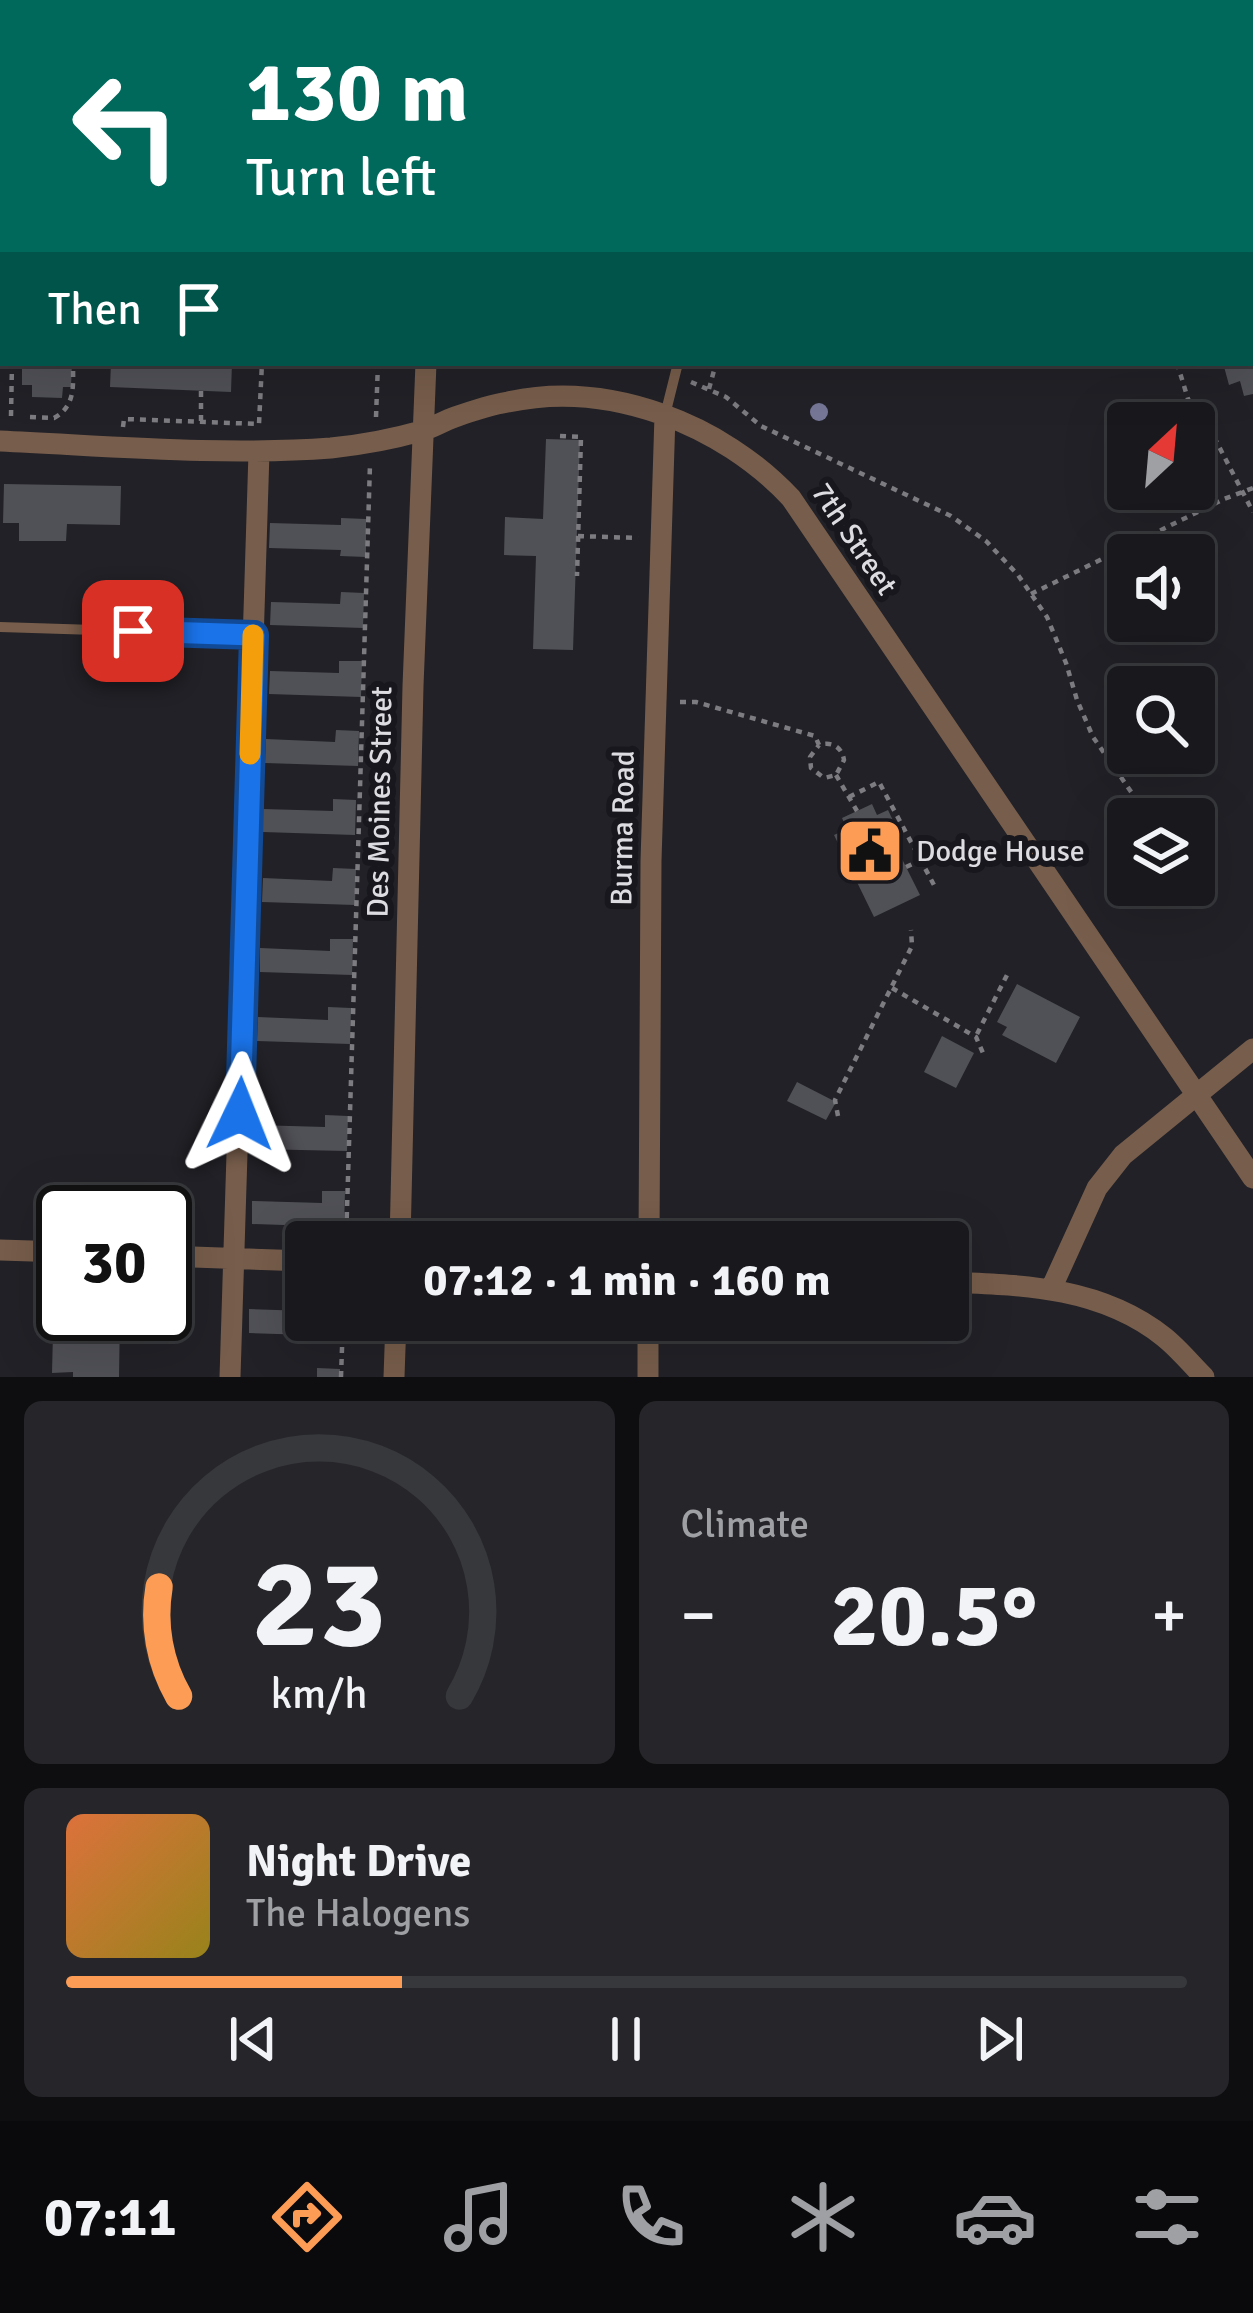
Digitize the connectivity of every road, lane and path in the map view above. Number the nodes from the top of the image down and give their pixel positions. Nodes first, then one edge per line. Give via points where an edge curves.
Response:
1 (12, 366) edge
2 (73, 366) edge
3 (262, 366) edge
4 (378, 366) edge
5 (426, 366) edge
6 (715, 366) edge
7 (1178, 366) edge
8 (676, 369) edge
9 (709, 389) junction
10 (201, 390) dead end
11 (665, 415) junction
12 (11, 416) dead end
13 (54, 418) dead end
14 (201, 422) junction
15 (424, 431) junction
16 (560, 436) dead end
17 (373, 440) junction
18 (0, 441) edge
19 (124, 446) junction
20 (259, 452) junction
21 (1253, 488) edge
22 (1244, 491) junction
23 (1253, 512) edge
24 (578, 536) junction
25 (661, 538) junction
26 (577, 576) dead end
27 (1031, 594) junction
28 (0, 627) edge
29 (254, 635) junction
30 (656, 704) junction
31 (819, 745) junction
32 (836, 776) junction
33 (849, 797) junction
34 (1136, 798) edge
35 (857, 811) dead end
36 (921, 860) junction
37 (906, 867) dead end
38 (934, 885) dead end
39 (911, 930) dead end
40 (1007, 975) dead end
41 (891, 988) junction
42 (976, 1036) junction
43 (1253, 1049) edge
44 (982, 1053) dead end
45 (1196, 1095) junction
46 (838, 1116) dead end
47 (1253, 1178) edge
48 (347, 1221) edge
49 (400, 1221) edge
50 (649, 1221) edge
51 (0, 1250) edge
52 (36, 1251) edge
53 (192, 1257) edge
54 (236, 1258) junction
55 (285, 1260) edge
56 (969, 1283) edge
57 (1051, 1289) junction
58 (342, 1341) edge
59 (395, 1341) edge
60 (648, 1341) edge
61 (230, 1377) edge
62 (341, 1377) edge
63 (394, 1377) edge
64 (648, 1377) edge
65 (1204, 1377) edge

1 - 12 path
2 - 13 path via 73,395
3 - 14 path via 260,424
4 - 17 path
5 - 15 street, Des Moines Street
6 - 9 path
7 - 22 path via 1188,399
8 - 9 path
8 - 11 lane
9 - 27 path via 761,426 951,516
10 - 14 path
11 - 15 street, 7th Street via 574,396 511,401
11 - 25 street, Burma Road
11 - 45 street, 7th Street via 768,473 791,498
14 - 19 path via 124,419
15 - 17 street, 7th Street
15 - 49 street, Des Moines Street
16 - 24 path via 581,437
17 - 20 street, 7th Street
17 - 48 path
18 - 19 street, 7th Street
19 - 20 street, 7th Street
20 - 29 street
21 - 22 path
22 - 23 path
22 - 27 path
24 - 25 path
24 - 26 path
25 - 30 street, Burma Road
27 - 34 path via 1094,737
28 - 29 lane
29 - 54 street
30 - 31 path via 695,702 815,736
30 - 50 street, Burma Road
31 - 32 path via 843,754
31 - 32 path via 811,768
32 - 33 path
33 - 35 path
33 - 36 path via 879,782
36 - 37 path
36 - 38 path
39 - 41 path via 912,946
40 - 42 path
41 - 42 path
41 - 46 path via 836,1100
42 - 44 path
43 - 45 street
45 - 47 street, 7th Street
45 - 57 street via 1123,1155 1097,1188
51 - 52 street
53 - 54 street
54 - 55 street
54 - 61 street
56 - 57 street
57 - 65 street via 1120,1310 1164,1337
58 - 62 path
59 - 63 street
60 - 64 street

